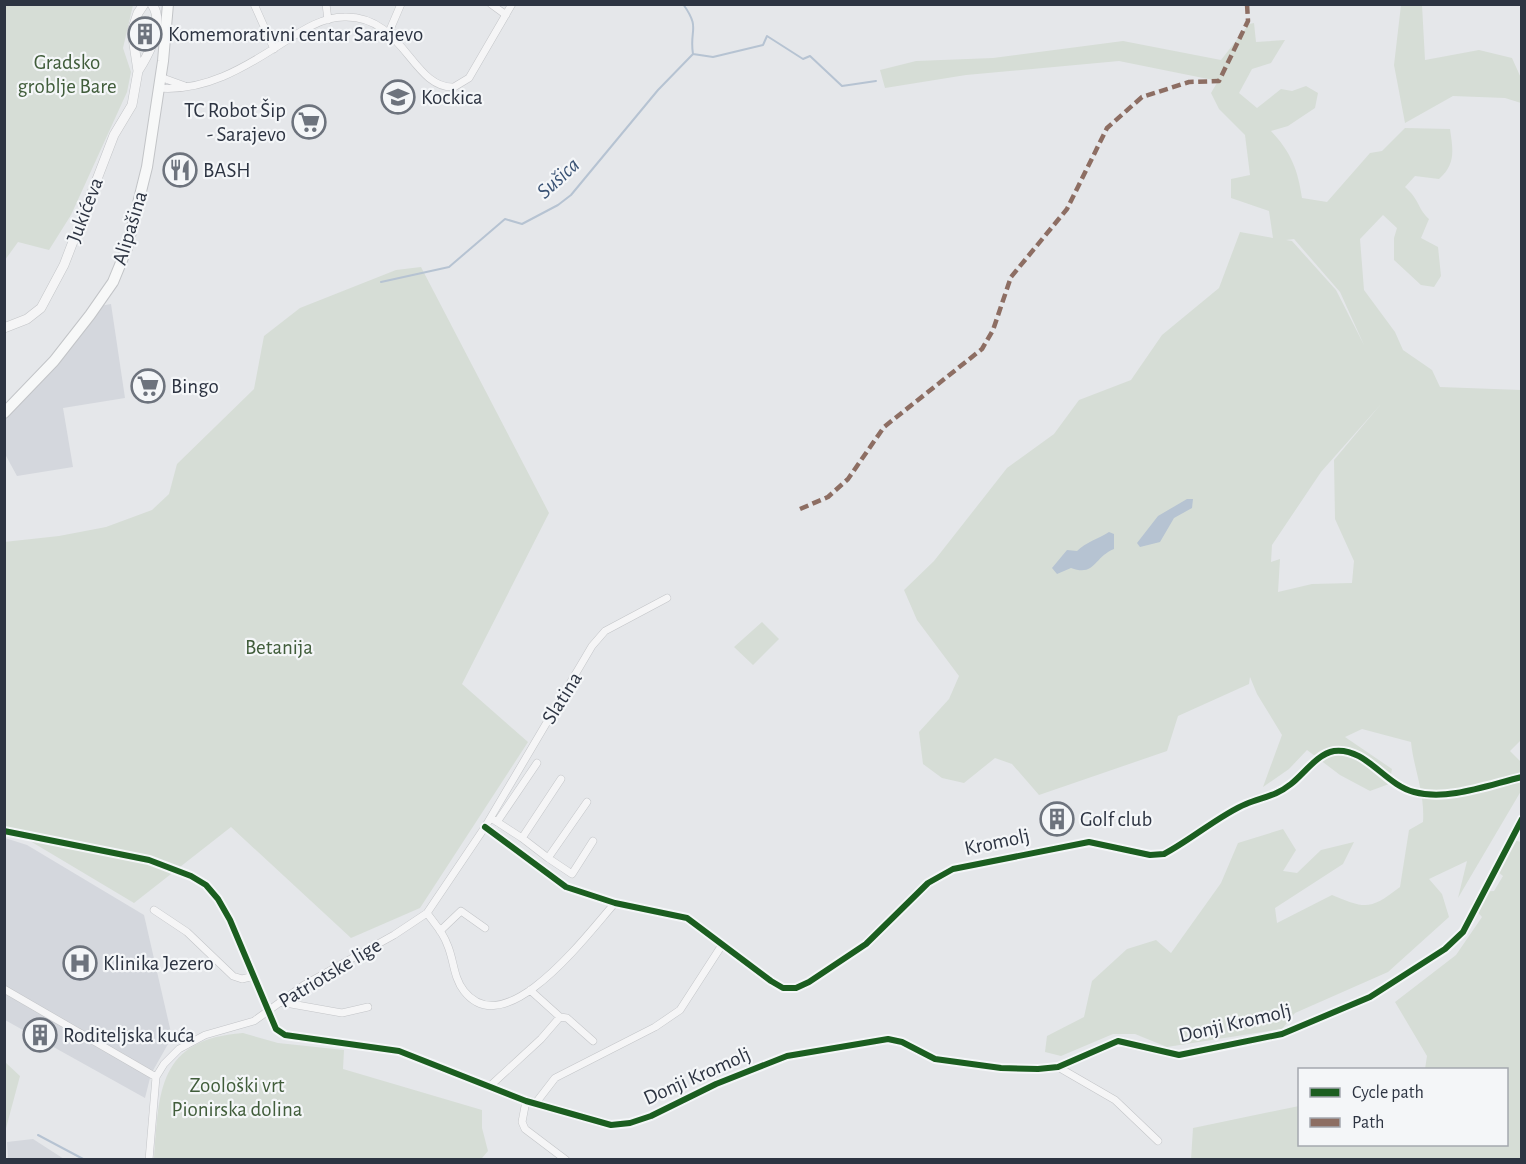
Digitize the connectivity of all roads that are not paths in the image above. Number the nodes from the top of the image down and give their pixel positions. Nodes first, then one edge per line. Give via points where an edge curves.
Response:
1 (144, 4) edge
2 (152, 4) edge
3 (168, 4) edge
4 (254, 4) edge
5 (326, 4) edge
6 (401, 4) edge
7 (491, 4) edge
8 (512, 4) edge
9 (506, 15) junction
10 (328, 20) junction
11 (390, 32) junction
12 (274, 49) junction
13 (138, 71) junction
14 (159, 83) junction
15 (4, 328) edge
16 (4, 413) edge
17 (667, 598) dead end
18 (537, 763) dead end
19 (1521, 777) edge
20 (561, 778) dead end
21 (587, 802) dead end
22 (1521, 819) edge
23 (494, 820) junction
24 (485, 827) junction
25 (4, 831) edge
26 (522, 838) junction
27 (593, 841) dead end
28 (548, 858) junction
29 (615, 903) junction
30 (154, 910) dead end
31 (427, 913) junction
32 (485, 928) dead end
33 (440, 931) junction
34 (722, 945) junction
35 (254, 976) junction
36 (4, 989) edge
37 (530, 990) junction
38 (280, 1002) junction
39 (368, 1007) dead end
40 (269, 1010) junction
41 (560, 1017) junction
42 (593, 1041) dead end
43 (1058, 1067) junction
44 (156, 1077) junction
45 (490, 1086) junction
46 (526, 1101) junction
47 (535, 1104) junction
48 (1158, 1141) dead end
49 (149, 1160) edge
50 (566, 1160) edge

1 - 13 street, Jukićeva via 132,31
2 - 13 street, Jukićeva via 157,18 155,30
3 - 14 main road, Alipašina
4 - 12 street
5 - 10 street
6 - 11 street
7 - 9 street
8 - 9 street
9 - 11 street via 470,78 454,87 434,83
10 - 11 street via 353,17
10 - 12 street
12 - 14 street via 225,77 177,89
13 - 15 street, Jukićeva via 130,110 114,135 64,265 40,308 27,320
14 - 16 main road, Alipašina via 138,211 113,282 54,361
17 - 23 street, Slatina via 605,631 592,646
18 - 23 street
19 - 34 street, Kromolj via 1453,793 1413,792 1358,756 1333,751 1276,795 1246,804 1164,854 1150,855 1089,842 953,869 928,883 866,944 796,988 783,988
20 - 26 street
21 - 28 street
22 - 43 street, Donji Kromolj via 1462,932 1445,949 1370,997 1282,1034 1179,1055 1118,1041
23 - 24 street, Slatina
23 - 26 street
24 - 29 street, Kromolj via 567,887
24 - 31 street, Patriotske lige
25 - 35 street, Donji Kromolj via 149,860 191,876 218,899
26 - 28 street
27 - 28 street via 572,874
29 - 34 street, Kromolj via 687,918
29 - 37 street
30 - 35 street via 187,932 232,976
31 - 33 street
31 - 38 street, Patriotske lige
32 - 33 street via 461,911
33 - 37 street via 448,944 458,981 472,999 501,1006 519,1000
34 - 47 street via 680,1010 555,1078
35 - 40 street, Donji Kromolj
36 - 44 street
37 - 41 street
38 - 39 street via 342,1013
38 - 40 street, Patriotske lige
40 - 44 street, Patriotske lige via 254,1022 204,1035 179,1049
40 - 45 street, Donji Kromolj via 276,1029 285,1035 399,1051
41 - 42 street via 567,1018
41 - 45 street
43 - 47 street, Donji Kromolj via 1001,1068 935,1059 888,1039 787,1056 630,1123 593,1122
43 - 48 street via 1115,1100
44 - 49 street
45 - 46 street, Donji Kromolj
46 - 47 street, Donji Kromolj
46 - 50 street via 522,1122 525,1129

